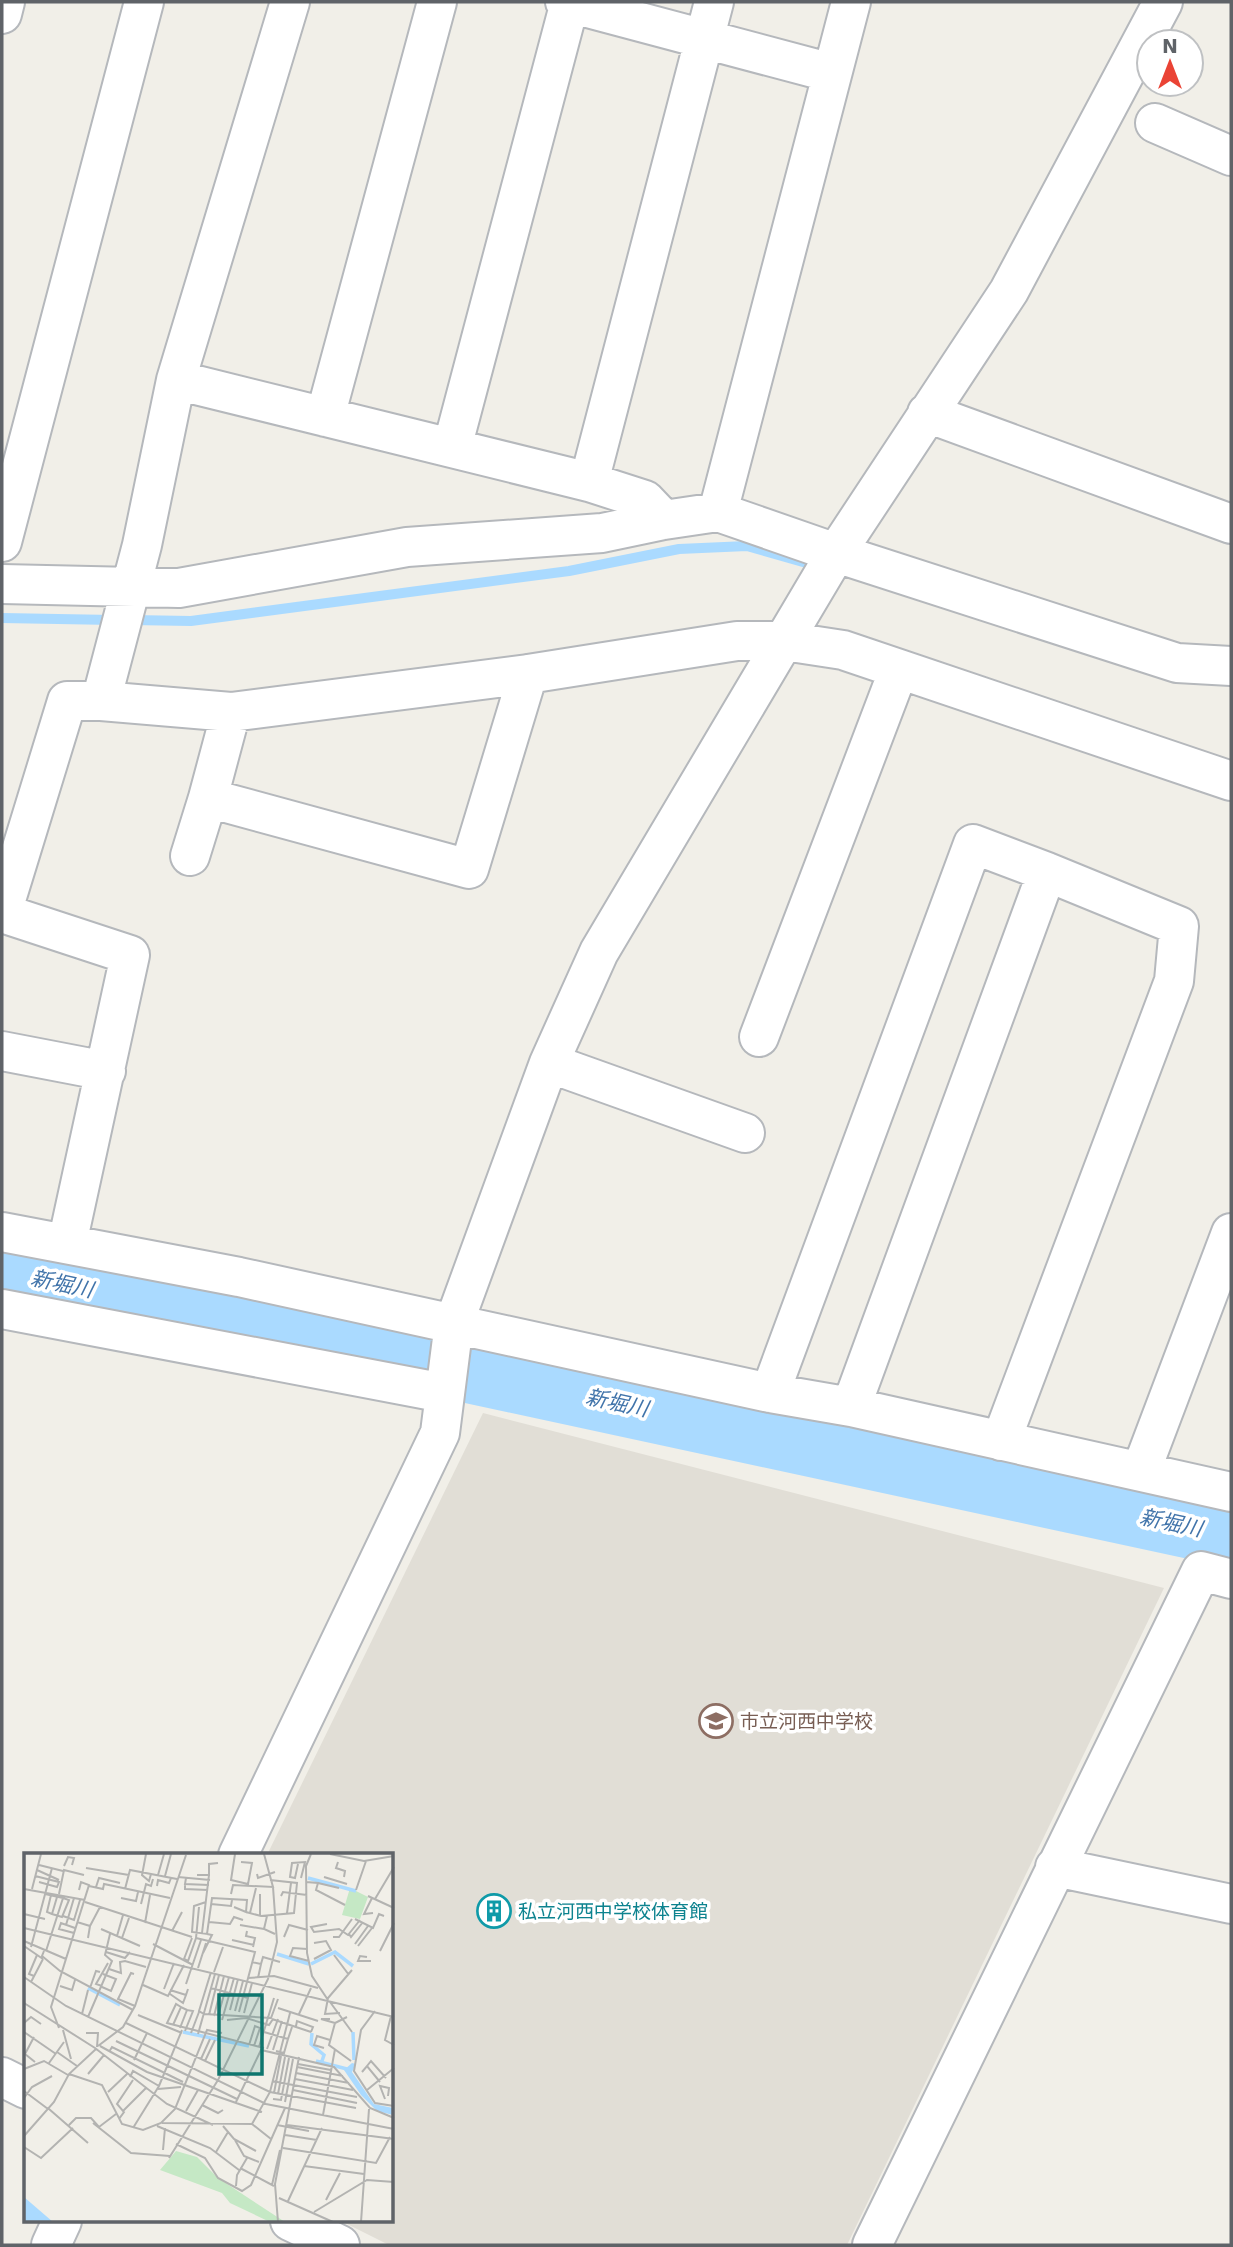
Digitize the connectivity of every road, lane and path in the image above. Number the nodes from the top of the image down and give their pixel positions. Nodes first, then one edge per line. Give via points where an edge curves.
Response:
1 (5, 2) edge
2 (144, 2) edge
3 (290, 2) edge
4 (437, 2) edge
5 (568, 2) edge
6 (714, 2) edge
7 (852, 2) edge
8 (1163, 2) edge
9 (2, 14) edge
10 (705, 39) junction
11 (832, 73) junction
12 (1155, 123) dead end
13 (1231, 156) edge
14 (176, 380) junction
15 (927, 413) junction
16 (325, 417) junction
17 (452, 448) junction
18 (589, 482) junction
19 (718, 513) junction
20 (664, 520) junction
21 (1231, 524) edge
22 (2, 542) edge
23 (836, 553) junction
24 (2, 584) edge
25 (132, 588) junction
26 (784, 640) junction
27 (1231, 666) edge
28 (899, 669) junction
29 (528, 674) junction
30 (101, 701) junction
31 (231, 712) junction
32 (1231, 781) edge
33 (208, 799) junction
34 (190, 856) dead end
35 (1047, 872) junction
36 (760, 1037) dead end
37 (2, 1051) edge
38 (549, 1063) junction
39 (106, 1071) junction
40 (745, 1133) dead end
41 (2, 1232) edge
42 (1231, 1233) edge
43 (66, 1244) junction
44 (2, 1309) edge
45 (454, 1323) junction
46 (444, 1392) junction
47 (770, 1392) junction
48 (851, 1407) junction
49 (1001, 1440) junction
50 (1141, 1471) junction
51 (1231, 1491) edge
52 (1231, 1579) edge
53 (239, 1853) edge
54 (1055, 1867) junction
55 (1231, 1904) edge
56 (2, 2077) edge
57 (24, 2088) edge
58 (62, 2222) edge
59 (292, 2222) edge
60 (51, 2245) edge
61 (340, 2245) edge
62 (872, 2245) edge

1 - 9 street
2 - 22 street
3 - 14 street
4 - 16 street
5 - 10 street
5 - 17 street
6 - 10 street
7 - 11 street
8 - 15 street via 1009,291
10 - 11 street
10 - 18 street
11 - 19 street
12 - 13 street
14 - 16 street
14 - 25 street
15 - 21 street
15 - 23 street
16 - 17 street
17 - 18 street
18 - 20 street via 645,500
19 - 20 street
19 - 23 street
20 - 25 street via 602,533 407,547 179,588
23 - 26 street
23 - 27 street via 1177,663
24 - 25 street
25 - 30 street
26 - 28 street via 844,650
26 - 29 street via 737,640
26 - 38 street via 599,952
28 - 32 street
28 - 36 street
29 - 31 street
29 - 33 street via 469,869
30 - 31 street
30 - 39 street via 66,701 2,913 130,955
31 - 33 street
33 - 34 street
35 - 47 street via 973,844
35 - 48 street
35 - 49 street via 1179,926 1174,981
37 - 39 street
38 - 40 street
38 - 45 street
39 - 43 street
41 - 43 street
42 - 50 street
43 - 45 street
44 - 46 street
45 - 46 street
45 - 47 street
46 - 53 street via 440,1433
47 - 48 street
48 - 49 street
49 - 50 street
50 - 51 street
52 - 54 street via 1201,1572
54 - 55 street
54 - 62 street
56 - 57 street
58 - 60 street
59 - 61 street

